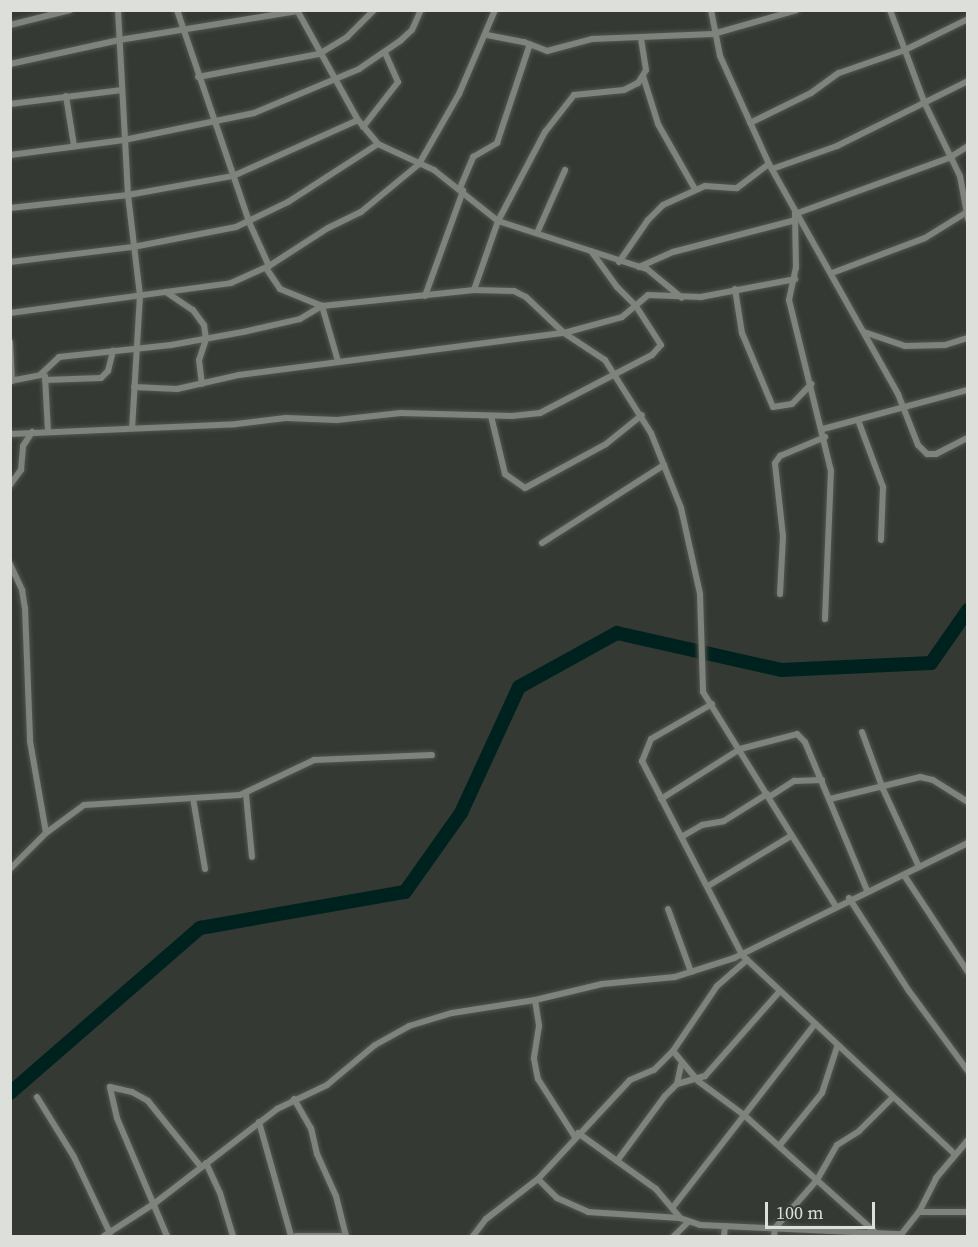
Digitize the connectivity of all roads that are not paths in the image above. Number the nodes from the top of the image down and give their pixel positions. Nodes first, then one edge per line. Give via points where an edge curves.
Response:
1 (70, 10) edge
2 (118, 10) edge
3 (177, 10) edge
4 (374, 10) edge
5 (421, 10) edge
6 (495, 10) edge
7 (711, 10) edge
8 (797, 10) edge
9 (890, 10) edge
10 (297, 11) edge
11 (968, 19) edge
12 (10, 25) edge
13 (183, 28) junction
14 (713, 34) junction
15 (487, 35) junction
16 (641, 37) junction
17 (119, 40) junction
18 (530, 44) junction
19 (905, 50) junction
20 (385, 53) junction
21 (319, 54) junction
22 (10, 64) edge
23 (198, 76) junction
24 (643, 76) junction
25 (334, 80) junction
26 (968, 81) edge
27 (122, 90) junction
28 (66, 96) junction
29 (10, 104) edge
30 (925, 104) junction
31 (358, 120) junction
32 (750, 123) junction
33 (214, 124) junction
34 (363, 126) junction
35 (124, 140) junction
36 (378, 144) junction
37 (74, 146) junction
38 (968, 146) edge
39 (10, 155) edge
40 (949, 158) junction
41 (419, 164) junction
42 (770, 166) junction
43 (565, 170) dead end
44 (233, 176) junction
45 (462, 189) junction
46 (695, 189) junction
47 (128, 195) junction
48 (10, 208) edge
49 (967, 214) edge
50 (795, 217) junction
51 (498, 221) junction
52 (249, 222) junction
53 (537, 233) junction
54 (133, 247) junction
55 (591, 250) junction
56 (10, 262) edge
57 (619, 262) junction
58 (268, 267) junction
59 (638, 267) junction
60 (832, 273) junction
61 (795, 279) junction
62 (474, 290) junction
63 (735, 290) junction
64 (166, 292) junction
65 (140, 295) junction
66 (426, 296) junction
67 (682, 298) junction
68 (322, 306) junction
69 (636, 306) junction
70 (10, 313) edge
71 (863, 332) junction
72 (564, 333) junction
73 (968, 338) edge
74 (206, 339) junction
75 (10, 342) edge
76 (137, 347) junction
77 (113, 351) junction
78 (338, 361) junction
79 (45, 369) junction
80 (615, 373) junction
81 (45, 380) junction
82 (11, 381) edge
83 (202, 384) junction
84 (811, 384) junction
85 (134, 387) junction
86 (968, 390) edge
87 (903, 405) junction
88 (642, 415) junction
89 (491, 416) junction
90 (858, 420) junction
91 (132, 428) junction
92 (48, 431) junction
93 (32, 432) junction
94 (824, 433) junction
95 (12, 434) edge
96 (968, 438) edge
97 (23, 446) junction
98 (664, 465) junction
99 (10, 485) edge
100 (881, 540) dead end
101 (542, 543) dead end
102 (10, 564) edge
103 (780, 594) dead end
104 (825, 620) dead end
105 (711, 704) junction
106 (862, 732) dead end
107 (740, 749) junction
108 (432, 755) dead end
109 (822, 780) junction
110 (883, 789) junction
111 (246, 794) junction
112 (768, 796) junction
113 (194, 798) junction
114 (830, 799) junction
115 (661, 800) junction
116 (968, 802) edge
117 (46, 832) junction
118 (683, 836) junction
119 (791, 836) junction
120 (968, 843) edge
121 (252, 857) dead end
122 (919, 867) junction
123 (10, 869) edge
124 (205, 869) dead end
125 (904, 875) junction
126 (708, 886) junction
127 (867, 890) junction
128 (849, 898) junction
129 (835, 905) junction
130 (668, 909) dead end
131 (745, 957) junction
132 (691, 972) junction
133 (968, 972) edge
134 (780, 992) junction
135 (535, 1000) junction
136 (815, 1024) junction
137 (837, 1047) junction
138 (673, 1051) junction
139 (681, 1065) junction
140 (968, 1071) edge
141 (698, 1081) junction
142 (677, 1084) junction
143 (37, 1097) dead end
144 (892, 1098) junction
145 (294, 1099) junction
146 (744, 1115) junction
147 (259, 1122) junction
148 (576, 1136) junction
149 (968, 1140) edge
150 (779, 1146) junction
151 (955, 1154) junction
152 (617, 1161) junction
153 (203, 1165) junction
154 (538, 1179) junction
155 (817, 1180) junction
156 (155, 1203) junction
157 (673, 1207) junction
158 (919, 1212) junction
159 (966, 1212) edge
160 (684, 1220) junction
161 (968, 1221) edge
162 (725, 1226) junction
163 (775, 1228) junction
164 (875, 1232) junction
165 (825, 1233) edge
166 (107, 1234) edge
167 (901, 1235) edge
168 (167, 1236) edge
169 (233, 1236) edge
170 (291, 1236) edge
171 (296, 1236) edge
172 (346, 1236) edge
173 (473, 1236) edge
174 (674, 1236) edge
175 (724, 1236) edge
176 (774, 1236) edge

1 - 12 street
2 - 17 street
3 - 13 street
4 - 21 street via 347,37
5 - 20 street via 412,30
6 - 15 street
7 - 14 street
8 - 14 street
9 - 19 street
10 - 13 street
10 - 21 street
11 - 19 street
13 - 17 street
13 - 23 street
14 - 16 street
14 - 32 street
15 - 18 street
15 - 41 street
16 - 18 street via 592,39 547,51
16 - 24 street via 646,62
17 - 22 street
17 - 27 street
18 - 45 street via 497,143 471,159
19 - 30 street
19 - 32 street via 839,73 811,93
20 - 25 street
20 - 34 street via 398,82
21 - 23 street
21 - 25 street
23 - 33 street
24 - 46 street via 658,124
24 - 51 street via 630,88 580,93 569,99 545,132
25 - 31 street
25 - 33 street via 254,113
26 - 30 street
27 - 28 street
27 - 35 street
28 - 29 street
28 - 37 street
30 - 40 street
30 - 42 street via 837,146
31 - 34 street
31 - 44 street
32 - 42 street
33 - 35 street
33 - 44 street
34 - 36 street
35 - 37 street
35 - 47 street
36 - 41 street
36 - 52 street via 298,196
37 - 39 street
38 - 40 street
40 - 49 street via 960,176
40 - 50 street
41 - 45 street
41 - 58 street via 361,212 328,228
42 - 46 street via 737,188 717,184
42 - 50 street
43 - 53 street
44 - 47 street
44 - 52 street
45 - 51 street
45 - 66 street
46 - 57 street via 653,214
47 - 48 street
47 - 54 street
49 - 60 street via 925,238
50 - 59 street via 673,252
50 - 60 street
50 - 61 street
51 - 53 street
51 - 62 street
52 - 54 street via 210,235
52 - 58 street
53 - 55 street
54 - 56 street
54 - 65 street
55 - 57 street
55 - 69 street
57 - 59 street
58 - 64 street via 231,283
58 - 68 street via 280,289
59 - 67 street via 664,279
60 - 71 street
61 - 63 street
61 - 84 street via 789,300
62 - 66 street
62 - 72 street via 514,291 533,303
63 - 67 street
63 - 84 street via 742,333 773,407 792,404
64 - 65 street
64 - 74 street via 199,315
65 - 70 street
65 - 76 street
66 - 68 street
67 - 69 street via 648,295
68 - 74 street via 300,319
68 - 78 street
69 - 72 street via 622,318
69 - 80 street via 661,345 652,355
71 - 73 street via 905,346 945,345
71 - 87 street
72 - 78 street
72 - 80 street via 595,352
74 - 76 street
74 - 83 street via 200,360
75 - 82 street
76 - 77 street
76 - 85 street
77 - 79 street via 59,357
77 - 81 street via 108,371 101,378
78 - 83 street
79 - 81 street
79 - 82 street via 34,378
80 - 88 street
80 - 89 street via 548,410
81 - 92 street
83 - 85 street
84 - 94 street
85 - 91 street
86 - 87 street via 930,402
87 - 90 street
87 - 96 street via 914,438 927,454 936,454
88 - 89 street via 606,444 525,488 505,474
88 - 98 street
89 - 91 street via 401,413 338,420 286,418
90 - 94 street
90 - 100 street via 883,487
91 - 92 street
92 - 93 street
93 - 95 street
93 - 97 street
94 - 103 street via 780,456 775,463 783,536
94 - 104 street via 831,509
95 - 97 street
97 - 99 street via 21,470
98 - 101 street
98 - 105 street via 681,508 700,594 700,682
102 - 117 street via 22,590 30,741
105 - 107 street
105 - 115 street via 651,739 643,751 642,761
106 - 110 street
107 - 109 street via 797,734 805,742
107 - 112 street
107 - 115 street
108 - 111 street via 314,760
109 - 112 street via 794,781
109 - 114 street
110 - 114 street
110 - 116 street via 924,778
110 - 122 street
111 - 113 street
111 - 121 street
112 - 118 street via 724,821 702,825
112 - 119 street
113 - 117 street via 96,802 75,809
113 - 124 street
114 - 127 street
115 - 118 street
117 - 123 street
118 - 126 street
119 - 126 street
119 - 129 street
120 - 122 street
122 - 125 street
125 - 127 street
125 - 133 street
126 - 131 street
127 - 128 street
128 - 129 street
128 - 140 street via 909,991
129 - 131 street
130 - 132 street
131 - 132 street
131 - 134 street
131 - 138 street via 703,1003
132 - 135 street via 610,982
134 - 136 street
134 - 141 street
135 - 145 street via 452,1013 409,1026 375,1045 327,1085
135 - 148 street via 539,1026 535,1069
136 - 137 street
136 - 146 street
137 - 144 street
137 - 150 street via 822,1093
138 - 139 street
138 - 148 street via 650,1074 630,1080 606,1110
139 - 141 street
139 - 142 street
141 - 142 street
141 - 146 street
142 - 152 street
143 - 166 street via 74,1157
144 - 151 street
144 - 155 street via 859,1131 837,1145
145 - 147 street
145 - 172 street via 310,1128 316,1154 336,1196
146 - 150 street
146 - 157 street
147 - 153 street
147 - 170 street
148 - 152 street
148 - 154 street
149 - 151 street
150 - 155 street
151 - 158 street
152 - 157 street via 656,1189
153 - 156 street
153 - 156 street via 148,1101 110,1087 117,1118
153 - 169 street via 220,1194
154 - 160 street via 557,1198 588,1212
154 - 173 street via 486,1219
155 - 163 street
155 - 164 street
156 - 166 street
156 - 168 street
157 - 160 street
158 - 159 street
158 - 167 street
159 - 161 street
160 - 162 street
160 - 174 street
162 - 163 street
162 - 175 street
163 - 165 street
163 - 176 street
164 - 165 street
164 - 167 street
171 - 172 street

